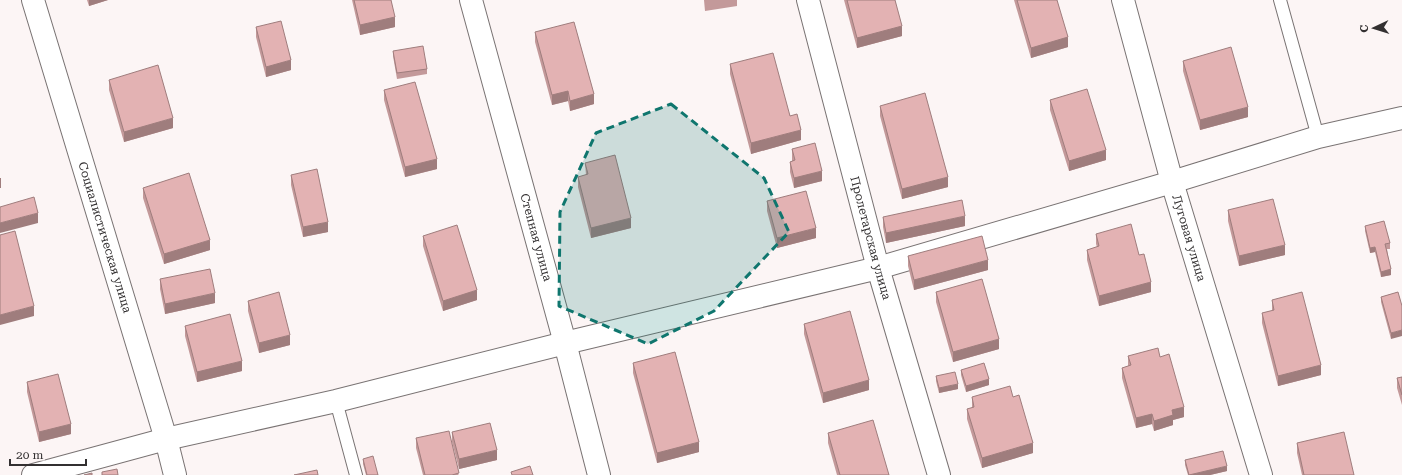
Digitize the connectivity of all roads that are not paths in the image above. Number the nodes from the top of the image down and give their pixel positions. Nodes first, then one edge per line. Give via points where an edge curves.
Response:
1 (33, 0) edge
2 (471, 0) edge
3 (808, 0) edge
4 (1123, 0) edge
5 (1280, 0) edge
6 (1402, 118) edge
7 (1318, 137) junction
8 (1172, 182) junction
9 (878, 268) junction
10 (565, 343) junction
11 (336, 401) junction
12 (166, 439) junction
13 (33, 475) edge
14 (175, 475) edge
15 (356, 475) edge
16 (598, 475) edge
17 (939, 475) edge
18 (1260, 475) edge

1 - 12 street, Социалистическая улица
2 - 10 street, Степная улица
3 - 9 street, Пролетарская улица
4 - 8 street, Луговая улица
5 - 7 lane
6 - 7 street
7 - 8 street
8 - 9 street
8 - 18 street, Луговая улица
9 - 10 street
9 - 17 street, Пролетарская улица
10 - 11 street
10 - 16 street, Степная улица
11 - 12 street
11 - 15 lane
12 - 13 street
12 - 14 street, Социалистическая улица

